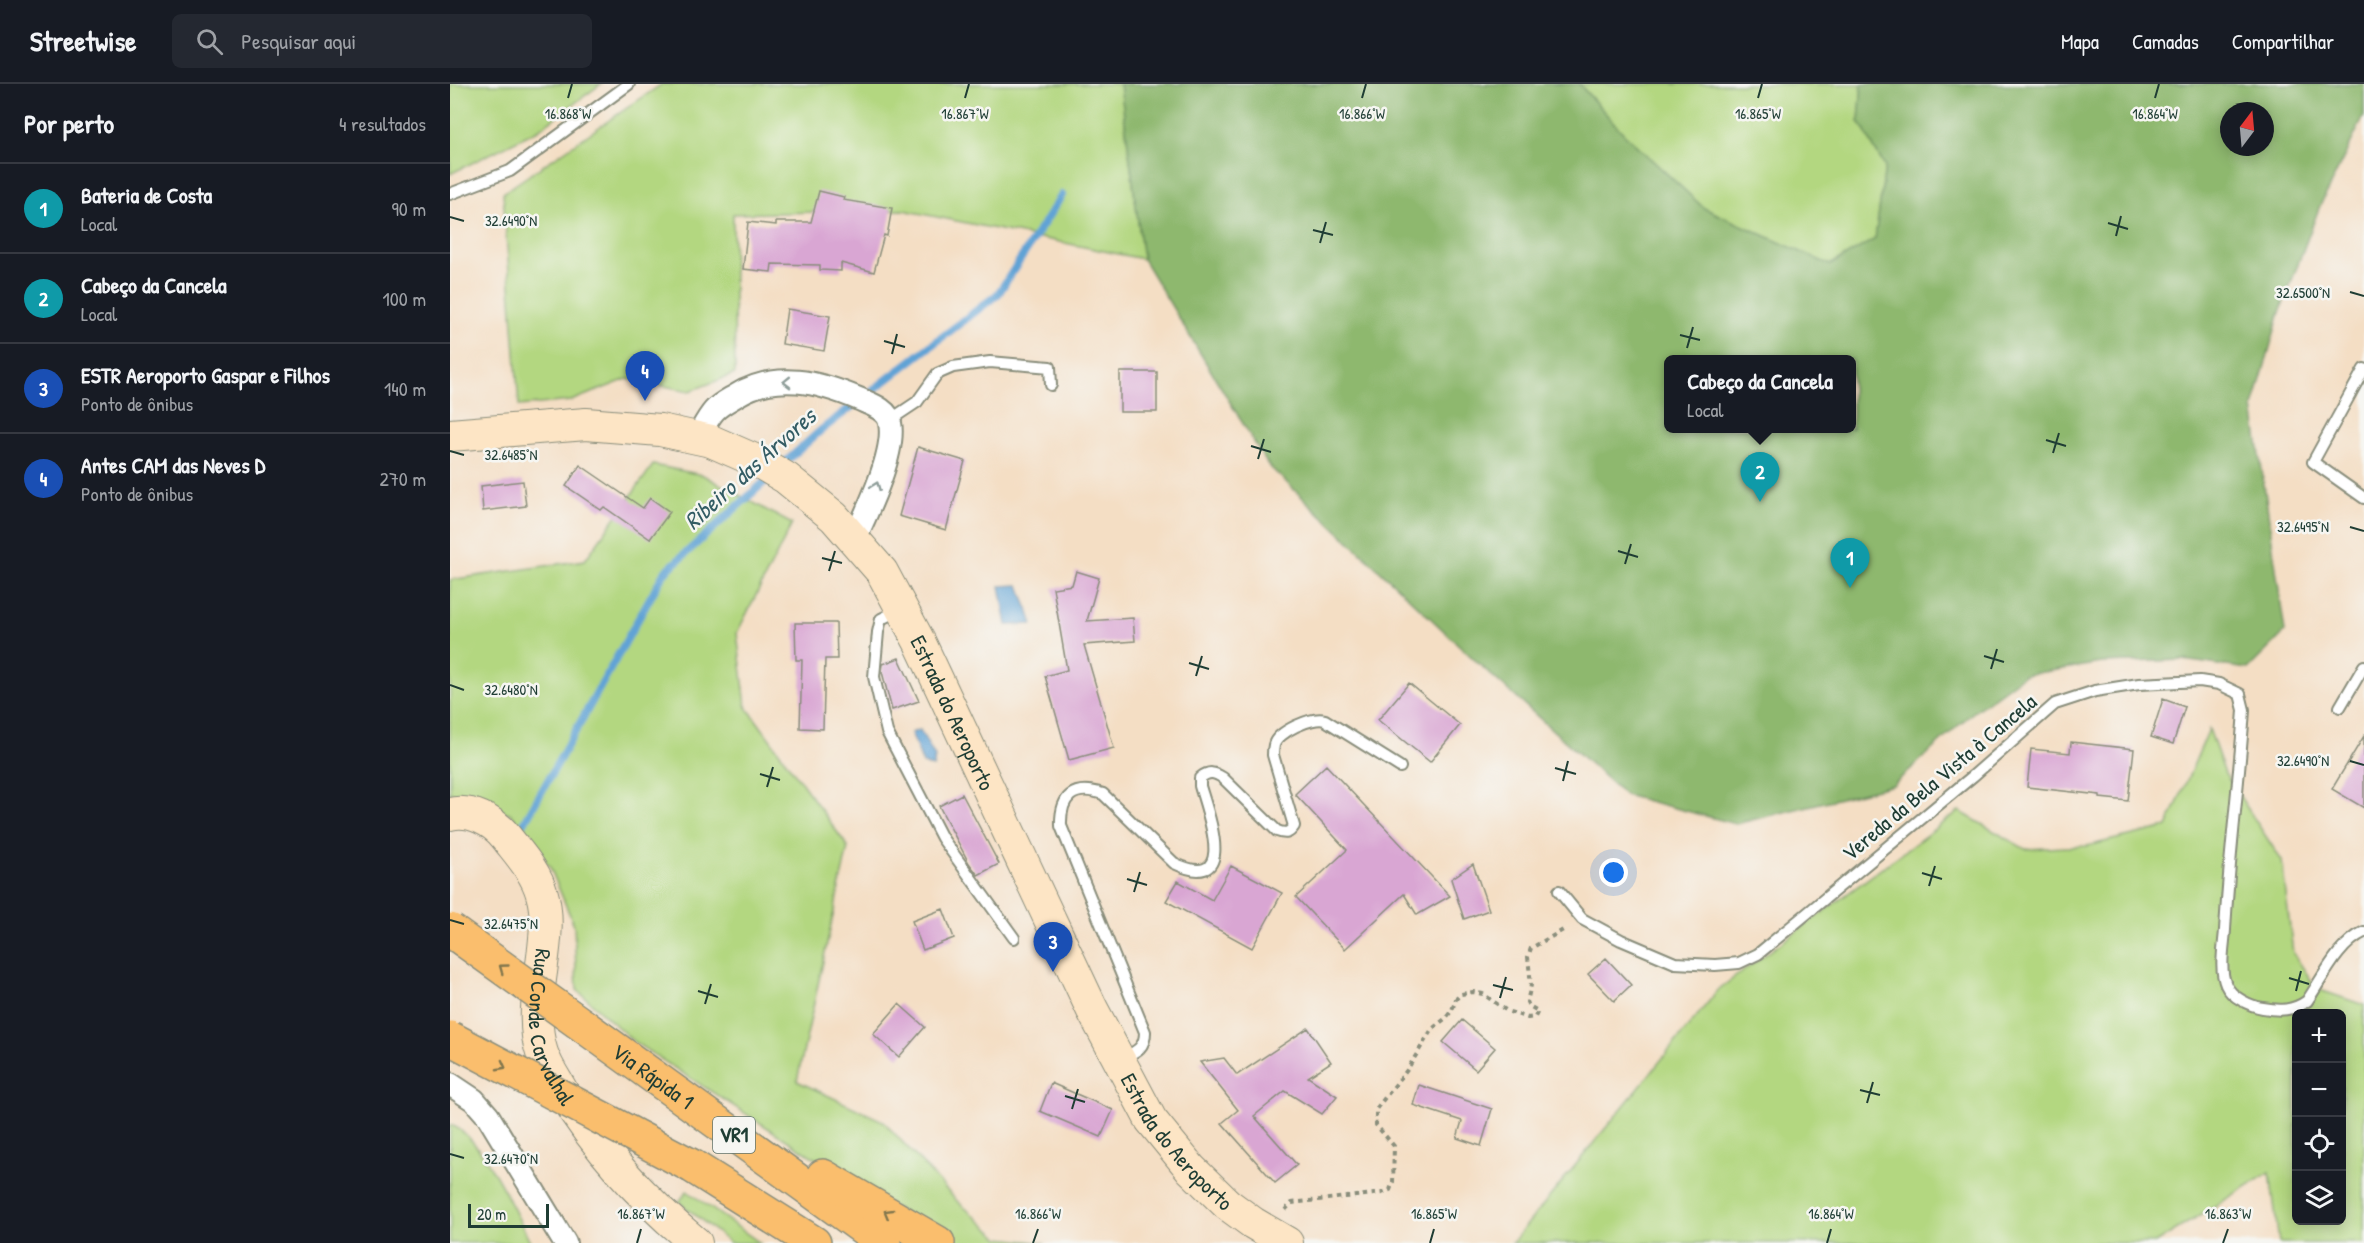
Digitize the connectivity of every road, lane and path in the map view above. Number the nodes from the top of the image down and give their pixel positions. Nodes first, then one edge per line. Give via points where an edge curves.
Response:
1 (629, 84) edge
2 (450, 194) edge
3 (2364, 369) edge
4 (1051, 385) dead end
5 (890, 420) junction
6 (450, 435) edge
7 (708, 442) junction
8 (2364, 498) edge
9 (854, 540) junction
10 (901, 608) junction
11 (2364, 666) edge
12 (2340, 706) dead end
13 (1400, 768) dead end
14 (450, 814) edge
15 (1559, 891) dead end
16 (1582, 919) junction
17 (450, 930) edge
18 (2364, 932) edge
19 (1014, 938) dead end
20 (450, 1038) edge
21 (1118, 1060) junction
22 (450, 1084) edge
23 (703, 1113) junction
24 (701, 1172) junction
25 (1290, 1230) edge
26 (565, 1243) edge
27 (696, 1243) edge
28 (790, 1243) edge
29 (814, 1243) edge
30 (884, 1243) edge
31 (938, 1243) edge

1 - 2 lane via 510,171
3 - 8 lane via 2313,462
4 - 5 lane via 1050,367 990,362 953,367 937,374 917,402
5 -> 7 street via 883,410 819,384 765,383 745,390 714,412
9 -> 5 street via 890,448
6 - 7 main road, Estrada do Aeroporto via 586,424 660,430
7 - 9 main road, Estrada do Aeroporto via 759,462 786,478
9 - 10 main road, Estrada do Aeroporto via 882,572
10 - 19 lane via 881,619 878,632 874,677 887,732 942,838
10 - 21 main road, Estrada do Aeroporto
11 - 12 lane
13 - 21 lane via 1318,718 1281,735 1274,744 1273,755 1294,826 1285,834 1277,831 1223,778 1206,772 1200,778 1200,786 1216,853 1210,864 1200,870 1174,863 1103,794 1091,790 1066,798 1061,826 1145,1032 1140,1048
14 - 27 main road, Rua Conde Carvalhal via 485,818 502,831 535,876 543,896 545,926 537,1030 549,1070 580,1121 615,1164
15 - 16 lane, Vereda da Bela Vista à Cancela
16 - 18 lane, Vereda da Bela Vista à Cancela via 1676,963 1739,963 1758,954 2055,704 2095,691 2139,684 2200,681 2219,684 2240,694 2244,710 2223,966 2225,983 2232,995 2274,1010 2298,1007 2307,1001 2346,945
16 - 25 path via 1531,948 1527,1002 1538,1011 1535,1017 1507,1011 1483,994 1473,992 1461,994 1452,1010 1432,1029 1407,1070 1376,1109 1376,1125 1394,1146 1390,1190 1292,1203 1284,1211
23 -> 17 highway, Via Rápida 1 / VR1, bridge
20 -> 24 highway, VR1, bridge
21 - 25 main road, Estrada do Aeroporto via 1151,1120 1191,1169 1253,1223
22 - 26 street via 474,1100 488,1116
23 - 30 highway, Via Rápida 1 / VR1
31 -> 23 highway via 829,1179
24 - 28 highway
24 - 29 highway, VR1

